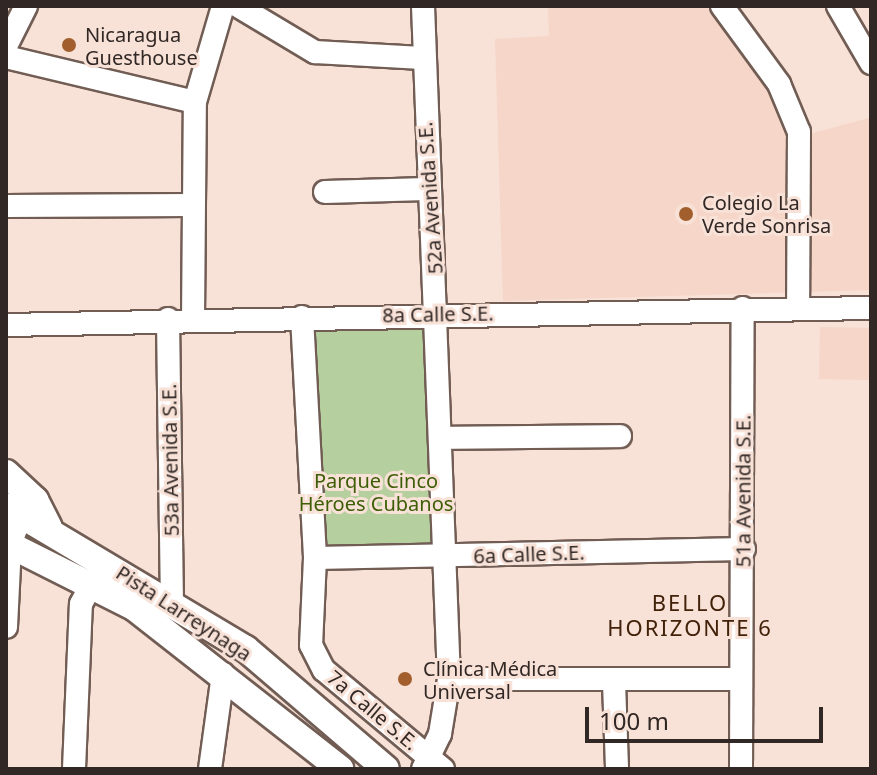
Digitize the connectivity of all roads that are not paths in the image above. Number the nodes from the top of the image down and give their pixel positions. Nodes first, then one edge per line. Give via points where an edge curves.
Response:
1 (26, 6) edge
2 (223, 6) edge
3 (238, 6) edge
4 (423, 6) edge
5 (722, 6) edge
6 (838, 6) edge
7 (6, 46) edge
8 (6, 57) edge
9 (422, 58) junction
10 (871, 63) edge
11 (195, 102) junction
12 (426, 189) junction
13 (325, 192) dead end
14 (190, 205) junction
15 (6, 206) edge
16 (743, 308) junction
17 (798, 308) junction
18 (871, 308) edge
19 (439, 314) junction
20 (302, 317) junction
21 (168, 319) junction
22 (193, 319) junction
23 (6, 325) edge
24 (620, 436) dead end
25 (441, 438) junction
26 (6, 473) edge
27 (14, 510) edge
28 (49, 527) junction
29 (8, 544) edge
30 (744, 549) junction
31 (442, 557) junction
32 (315, 558) junction
33 (91, 585) junction
34 (7, 593) edge
35 (172, 601) junction
36 (6, 627) edge
37 (223, 674) junction
38 (449, 679) junction
39 (740, 679) junction
40 (614, 682) junction
41 (432, 765) edge
42 (74, 769) edge
43 (210, 769) edge
44 (340, 769) edge
45 (386, 769) edge
46 (617, 769) edge
47 (741, 769) edge

1 - 7 street
2 - 11 street
3 - 9 street via 315,52
4 - 9 street, 52a Avenida S.E.
5 - 17 street via 779,84 799,132
6 - 10 street
8 - 11 street
9 - 12 street, 52a Avenida S.E.
11 - 14 street
12 - 13 street
12 - 19 street, 52a Avenida S.E.
14 - 15 street
14 - 22 street
16 - 17 street, 8a Calle S.E.
16 - 19 street, 8a Calle S.E.
16 - 30 street, 51a Avenida S.E.
17 - 18 street, 8a Calle S.E.
19 - 20 street, 8a Calle S.E.
19 - 25 street, 52a Avenida S.E.
20 - 22 street, 8a Calle S.E.
20 - 32 street
21 - 22 street, 8a Calle S.E.
21 - 23 street, 8a Calle S.E.
21 - 35 street, 53a Avenida S.E.
24 - 25 street
25 - 31 street, 52a Avenida S.E.
26 - 28 main road via 35,500
27 - 28 main road, Pista Larreynaga
27 - 29 street
28 - 35 main road, Pista Larreynaga
29 - 33 main road, Pista Larreynaga
29 - 34 street
30 - 31 street, 6a Calle S.E.
30 - 39 street, 51a Avenida S.E.
31 - 32 street, 6a Calle S.E.
31 - 38 street, 52a Avenida S.E.
32 - 41 street, 7a Calle S.E. via 311,645 324,670
33 - 37 main road, Pista Larreynaga
33 - 42 street via 81,604
34 - 36 street
35 - 45 main road, Pista Larreynaga via 246,649
37 - 43 street
37 - 44 main road, Pista Larreynaga
38 - 40 street
38 - 41 street, 52a Avenida S.E.
39 - 40 street
39 - 47 street, 51a Avenida S.E.
40 - 46 street

